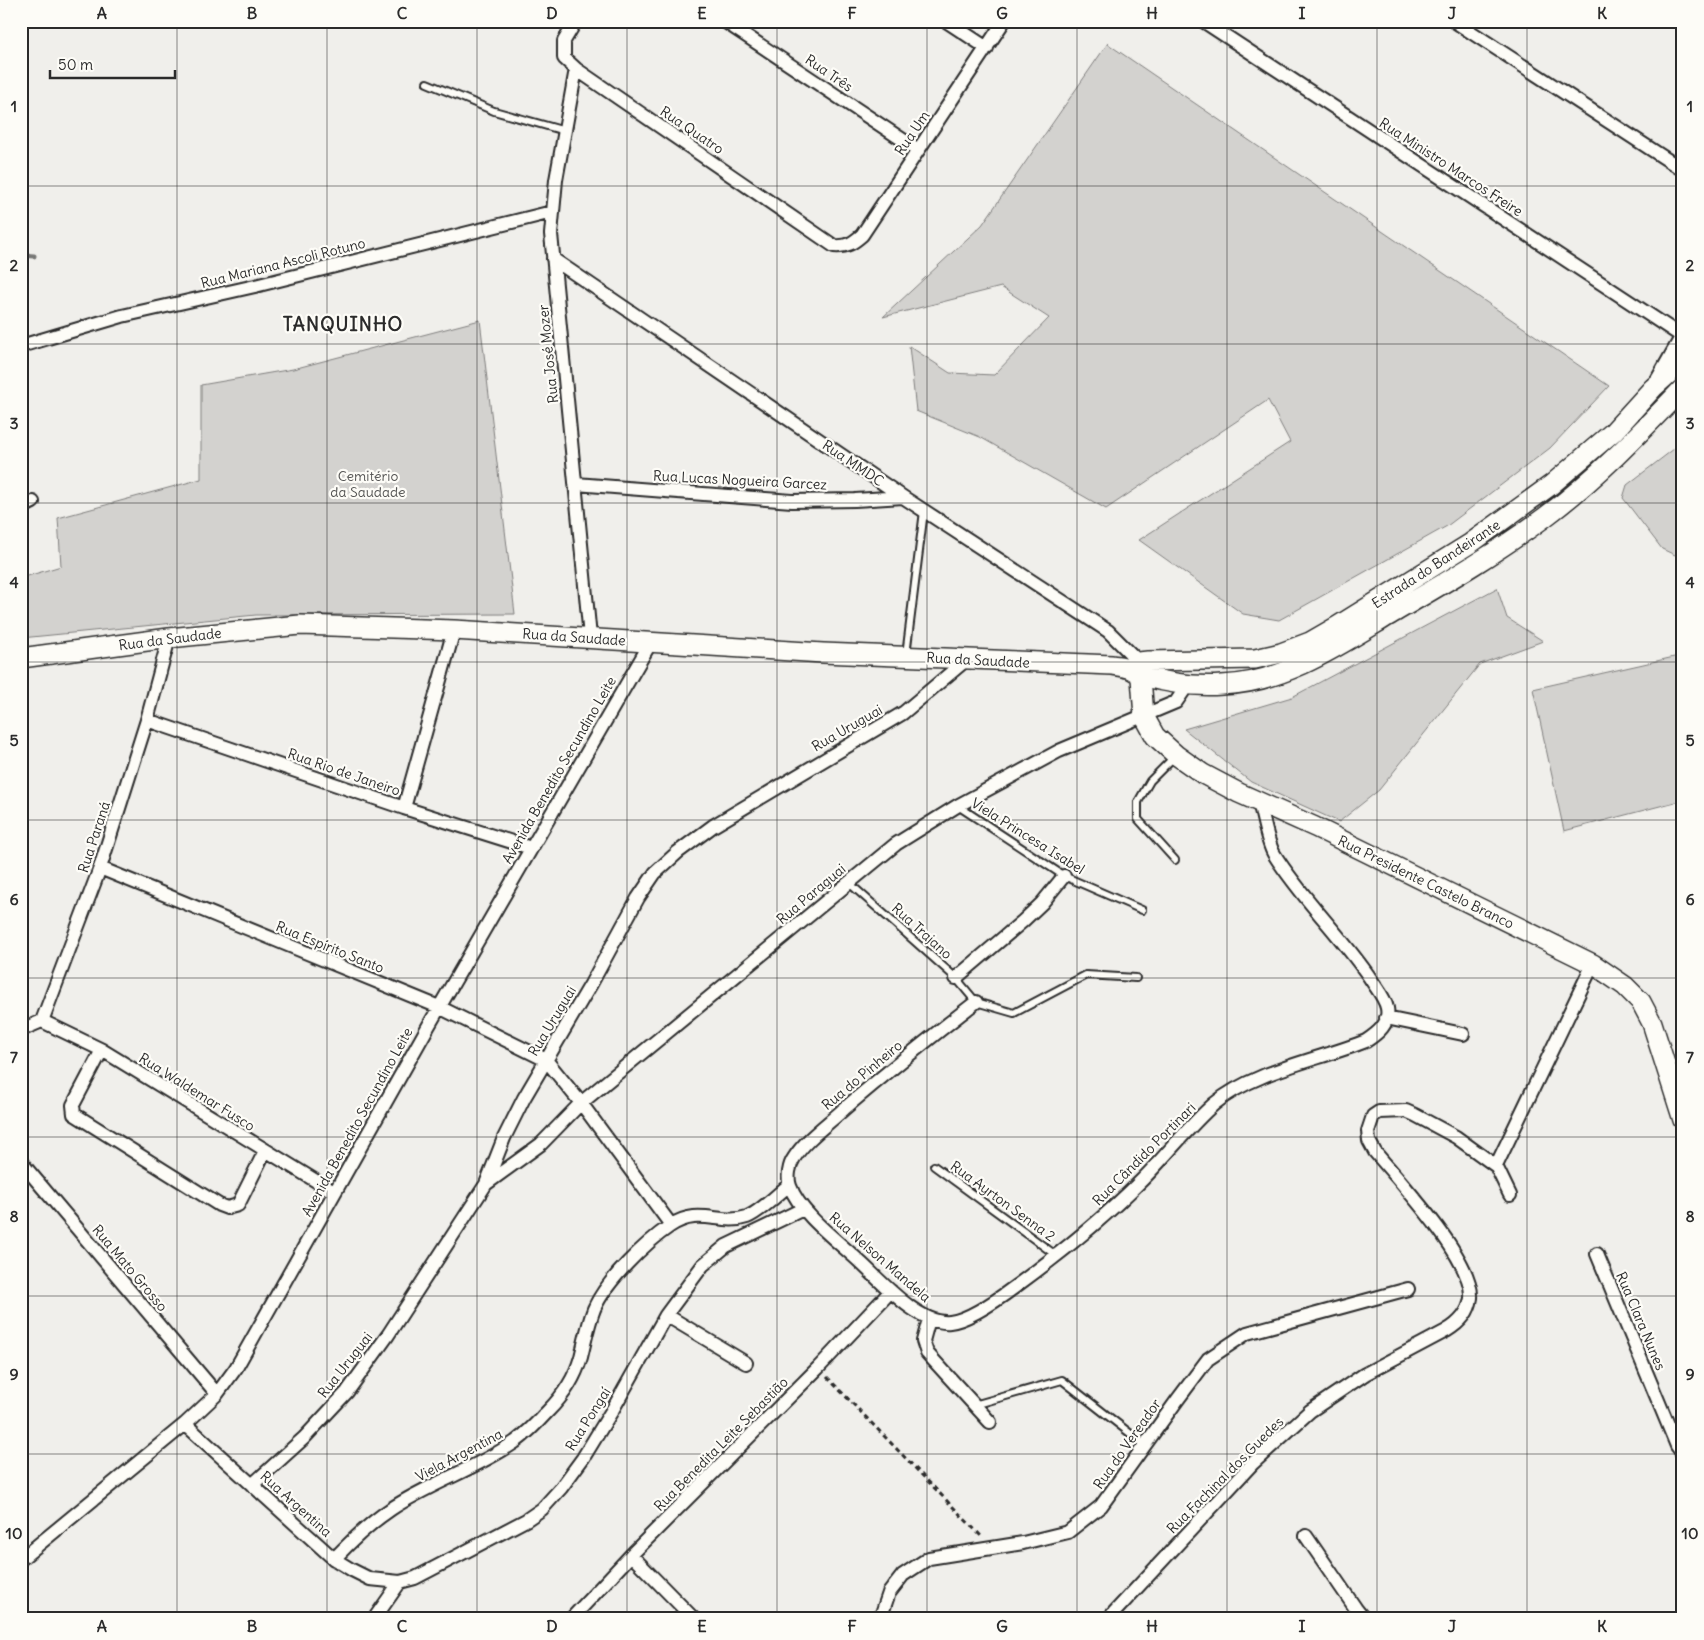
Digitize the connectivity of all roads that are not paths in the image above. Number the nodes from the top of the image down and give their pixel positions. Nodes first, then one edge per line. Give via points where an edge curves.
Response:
1 (724, 21) edge
2 (946, 21) edge
3 (1004, 21) edge
4 (1203, 21) edge
5 (1454, 21) edge
6 (575, 23) edge
7 (987, 48) junction
8 (576, 69) junction
9 (427, 83) dead end
10 (565, 131) junction
11 (918, 150) junction
12 (1683, 170) edge
13 (552, 212) junction
14 (834, 246) joint
15 (553, 259) junction
16 (1682, 336) edge
17 (21, 346) edge
18 (1683, 361) edge
19 (1653, 388) junction
20 (1683, 388) edge
21 (576, 484) junction
22 (903, 497) junction
23 (924, 510) junction
24 (454, 630) junction
25 (590, 637) junction
26 (169, 638) junction
27 (651, 642) junction
28 (906, 656) junction
29 (21, 658) edge
30 (966, 660) junction
31 (1136, 668) junction
32 (1188, 683) junction
33 (1144, 716) junction
34 (147, 720) junction
35 (1176, 755) junction
36 (1259, 802) junction
37 (956, 806) junction
38 (404, 808) junction
39 (531, 848) junction
40 (1175, 860) dead end
41 (100, 868) junction
42 (1064, 876) junction
43 (848, 882) junction
44 (1142, 910) dead end
45 (1593, 964) junction
46 (956, 978) junction
47 (1136, 978) dead end
48 (976, 1002) junction
49 (439, 1008) junction
50 (1386, 1018) junction
51 (42, 1021) junction
52 (21, 1030) edge
53 (1463, 1034) dead end
54 (102, 1050) junction
55 (546, 1060) junction
56 (581, 1103) junction
57 (1683, 1120) edge
58 (265, 1151) junction
59 (21, 1162) edge
60 (934, 1166) dead end
61 (1496, 1166) junction
62 (486, 1184) junction
63 (789, 1185) junction
64 (334, 1192) junction
65 (1510, 1195) dead end
66 (803, 1209) junction
67 (671, 1225) junction
68 (1597, 1254) dead end
69 (1057, 1256) junction
70 (1408, 1289) dead end
71 (891, 1291) junction
72 (666, 1315) junction
73 (929, 1319) junction
74 (746, 1363) dead end
75 (217, 1394) junction
76 (974, 1405) junction
77 (990, 1422) dead end
78 (185, 1424) junction
79 (1145, 1445) junction
80 (1681, 1447) edge
81 (252, 1485) junction
82 (1306, 1536) dead end
83 (631, 1555) junction
84 (21, 1559) edge
85 (334, 1559) junction
86 (400, 1582) junction
87 (374, 1619) edge
88 (571, 1619) edge
89 (694, 1619) edge
90 (880, 1619) edge
91 (1108, 1619) edge
92 (1364, 1619) edge

1 - 11 street, Rua Três
2 - 7 street
3 - 7 street, Rua Um
4 - 16 street, Rua Ministro Marcos Freire
5 - 12 street
6 - 8 street, Rua Quatro via 564,41 564,58
7 - 11 street, Rua Um
8 - 10 street, Rua José Mozer
8 - 14 street, Rua Quatro
9 - 10 lane via 494,111
10 - 13 street, Rua José Mozer
11 - 14 street, Rua Um via 862,235 844,246
13 - 15 street, Rua José Mozer
13 - 17 street, Rua Mariana Ascoli Rotuno via 122,316
15 - 21 street, Rua José Mozer
15 - 22 street, Rua MMDC
16 - 19 street
18 - 19 main road, Estrada do Bandeirante
19 - 31 main road, Estrada do Bandeirante via 1613,432 1551,485 1471,543 1336,628 1310,642 1255,659
20 - 32 main road, Estrada do Bandeirante via 1631,442 1545,517 1479,562 1345,642 1287,672 1249,682 1223,686
21 - 22 street, Rua Lucas Nogueira Garcez via 792,501
21 - 25 street, Rua José Mozer
22 - 23 street, Rua MMDC
23 - 28 lane
23 - 31 street, Rua MMDC via 1108,631 1118,639
24 - 25 main road, Rua da Saudade
24 - 26 main road, Rua da Saudade via 300,625
24 - 38 street
25 - 27 main road, Rua da Saudade
26 - 29 main road, Rua da Saudade
26 - 34 street, Rua Paraná
27 - 28 main road, Rua da Saudade
27 - 39 street, Avenida Benedito Secundino Leite
28 - 30 main road, Rua da Saudade
30 - 31 main road, Rua da Saudade
30 - 55 street, Rua Uruguai via 903,713 713,826 654,873
31 - 32 main road, Estrada do Bandeirante
31 - 33 main road, Rua Presidente Castelo Branco
32 - 33 street, Rua Paraguai via 1176,702
33 - 35 main road, Rua Presidente Castelo Branco via 1155,736
33 - 37 street, Rua Paraguai via 1059,751
34 - 38 street, Rua Rio de Janeiro
34 - 41 street, Rua Paraná
35 - 36 main road, Rua Presidente Castelo Branco via 1204,774
35 - 40 lane via 1150,781 1138,802 1138,819
36 - 45 main road, Rua Presidente Castelo Branco
36 - 50 street via 1272,851 1296,886 1358,960 1384,1001
37 - 42 lane, Viela Princesa Isabel
37 - 43 street, Rua Paraguai via 896,844
38 - 39 street, Rua Rio de Janeiro
39 - 49 street, Avenida Benedito Secundino Leite
41 - 49 street, Rua Espírito Santo
41 - 51 street, Rua Paraná
42 - 44 lane, Viela Princesa Isabel
42 - 46 street via 1024,921
43 - 46 lane, Rua Trajano
43 - 56 street, Rua Paraguai
45 - 57 main road, Rua Presidente Castelo Branco via 1625,986 1641,1002 1652,1023
45 - 61 street
46 - 48 lane, Rua Trajano
47 - 48 lane via 1086,975 1014,1013
48 - 63 street, Rua do Pinheiro via 901,1061 800,1149 792,1160
49 - 55 street, Rua Espírito Santo
49 - 64 street, Avenida Benedito Secundino Leite
50 - 53 street
50 - 69 street, Rua Cândido Portinari via 1379,1032 1366,1041 1264,1076 1215,1104 1110,1211
51 - 52 street
51 - 54 street, Rua Waldemar Fusco
54 - 58 street, Rua Waldemar Fusco
54 - 58 street via 73,1105 74,1114 219,1205 227,1208 238,1205
55 - 56 street
55 - 62 street, Rua Uruguai via 504,1138
56 - 62 street, Rua Paraguai via 540,1144
56 - 67 street
58 - 64 street, Rua Waldemar Fusco
59 - 75 street, Rua Mato Grosso
60 - 69 lane, Rua Ayrton Senna 2
61 - 65 street, Rua Fachinal dos Guedes
61 - 91 street, Rua Fachinal dos Guedes via 1456,1138 1406,1111 1379,1112 1373,1116 1368,1141 1451,1247 1464,1269 1471,1300 1466,1312 1458,1324 1364,1374 1310,1411 1253,1463
62 - 81 street, Rua Uruguai via 347,1392 304,1438
63 - 66 street, Rua Nelson Mandela
63 - 67 street, Viela Argentina via 748,1217 690,1216
64 - 75 street, Avenida Benedito Secundino Leite via 236,1368
66 - 71 street, Rua Nelson Mandela
66 - 72 street, Rua Pongaí via 726,1246 703,1265
67 - 85 street, Viela Argentina via 610,1283 594,1309 569,1387 548,1412 516,1441 480,1464 392,1508 356,1536
68 - 80 street, Rua Clara Nunes
69 - 73 street, Rua Cândido Portinari via 975,1312 950,1322
70 - 79 street, Rua do Vereador via 1247,1333 1208,1359
71 - 73 street, Rua Nelson Mandela
71 - 83 street, Rua Benedita Leite Sebastião
72 - 74 street
72 - 86 street, Rua Pongaí via 583,1458 542,1509 415,1578
73 - 76 street, Rua Nelson Mandela via 922,1341 927,1353
75 - 78 street, Avenida Benedito Secundino Leite
76 - 77 street, Rua Nelson Mandela
76 - 79 lane via 1062,1380
78 - 81 street, Rua Argentina
78 - 84 street, Avenida Benedito Secundino Leite
79 - 90 street, Rua do Vereador via 1101,1506 1068,1532 1023,1543 929,1558 903,1576 889,1592
81 - 85 street, Rua Argentina
82 - 92 street
83 - 88 street, Rua Benedita Leite Sebastião
83 - 89 street
85 - 86 street, Rua Argentina via 370,1579
86 - 87 street

